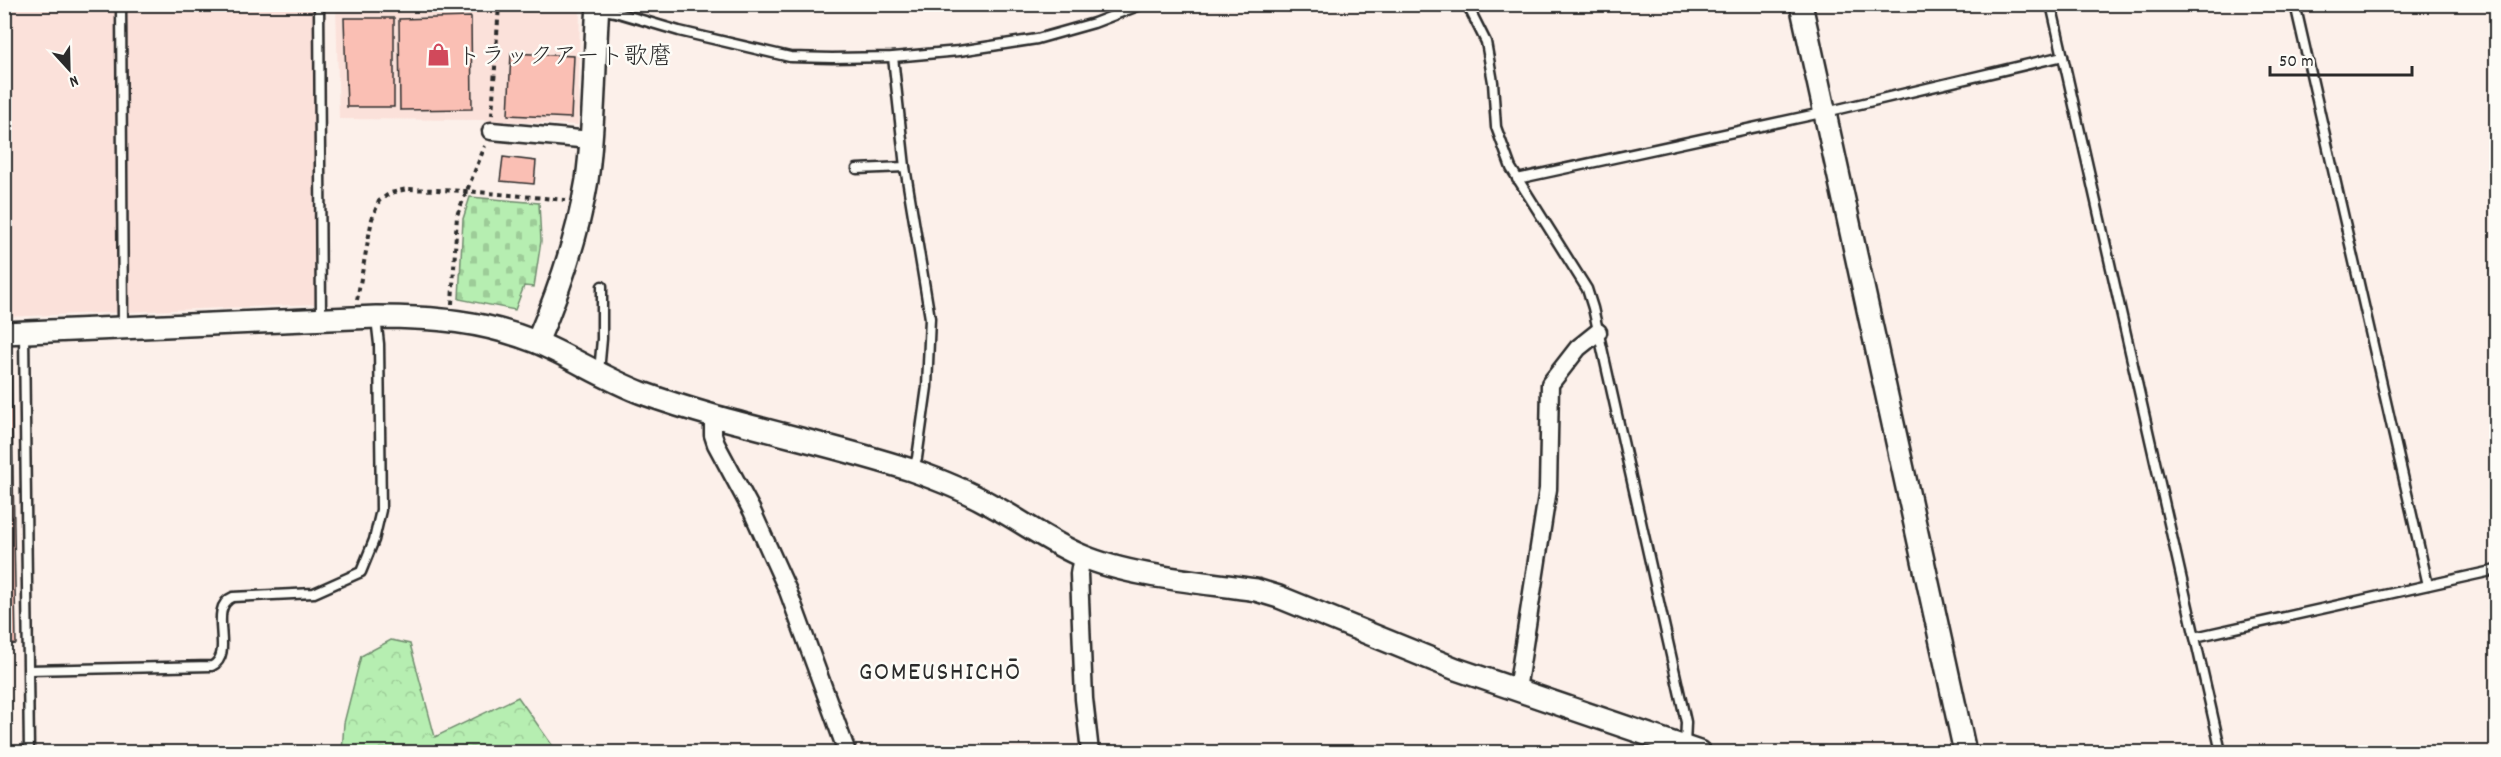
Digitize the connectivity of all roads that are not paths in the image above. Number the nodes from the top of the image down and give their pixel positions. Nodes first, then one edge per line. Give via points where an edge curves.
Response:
1 (121, 4) edge
2 (319, 4) edge
3 (1143, 4) edge
4 (1467, 4) edge
5 (1801, 4) edge
6 (2051, 4) edge
7 (2295, 4) edge
8 (598, 7) edge
9 (2063, 56) junction
10 (894, 57) junction
11 (1826, 112) junction
12 (491, 131) road end
13 (591, 140) junction
14 (905, 167) junction
15 (856, 169) dead end
16 (1517, 178) junction
17 (602, 286) dead end
18 (366, 318) junction
19 (321, 320) junction
20 (123, 330) junction
21 (1598, 332) junction
22 (14, 334) edge
23 (537, 342) junction
24 (599, 372) junction
25 (713, 417) junction
26 (912, 471) junction
27 (1082, 556) junction
28 (2496, 570) edge
29 (2428, 585) junction
30 (2195, 638) junction
31 (28, 670) junction
32 (1517, 690) junction
33 (1689, 751) edge
34 (29, 753) edge
35 (847, 753) edge
36 (1090, 753) edge
37 (1965, 753) edge
38 (2221, 753) edge

1 - 20 lane
2 - 19 lane
3 - 10 lane via 1037,39
4 - 16 lane via 1486,42 1496,127
5 - 11 street
6 - 9 lane
7 - 29 lane
8 - 10 lane via 790,57
8 - 13 street
9 - 11 lane
9 - 30 lane
10 - 14 lane
11 - 16 lane
11 - 37 street
12 - 13 street
13 - 23 street via 581,205 560,282
14 - 15 lane
14 - 26 lane via 930,318 927,387
16 - 21 lane via 1587,289
17 - 24 lane
18 - 19 street
18 - 23 street via 451,319
18 - 31 lane via 379,344 381,510 361,572 314,593 227,600 222,609 221,655 212,666
19 - 20 street
20 - 22 street
21 - 32 street via 1578,348 1550,384 1548,489
21 - 33 lane via 1686,722
22 - 31 lane
23 - 24 street
24 - 25 street via 639,392
25 - 26 street via 812,440
25 - 35 street via 713,435 788,591
26 - 27 street via 959,488
27 - 32 street via 1128,570 1257,590
27 - 36 street via 1079,574
28 - 29 lane
29 - 30 lane
30 - 38 lane
31 - 34 lane
32 - 33 street

